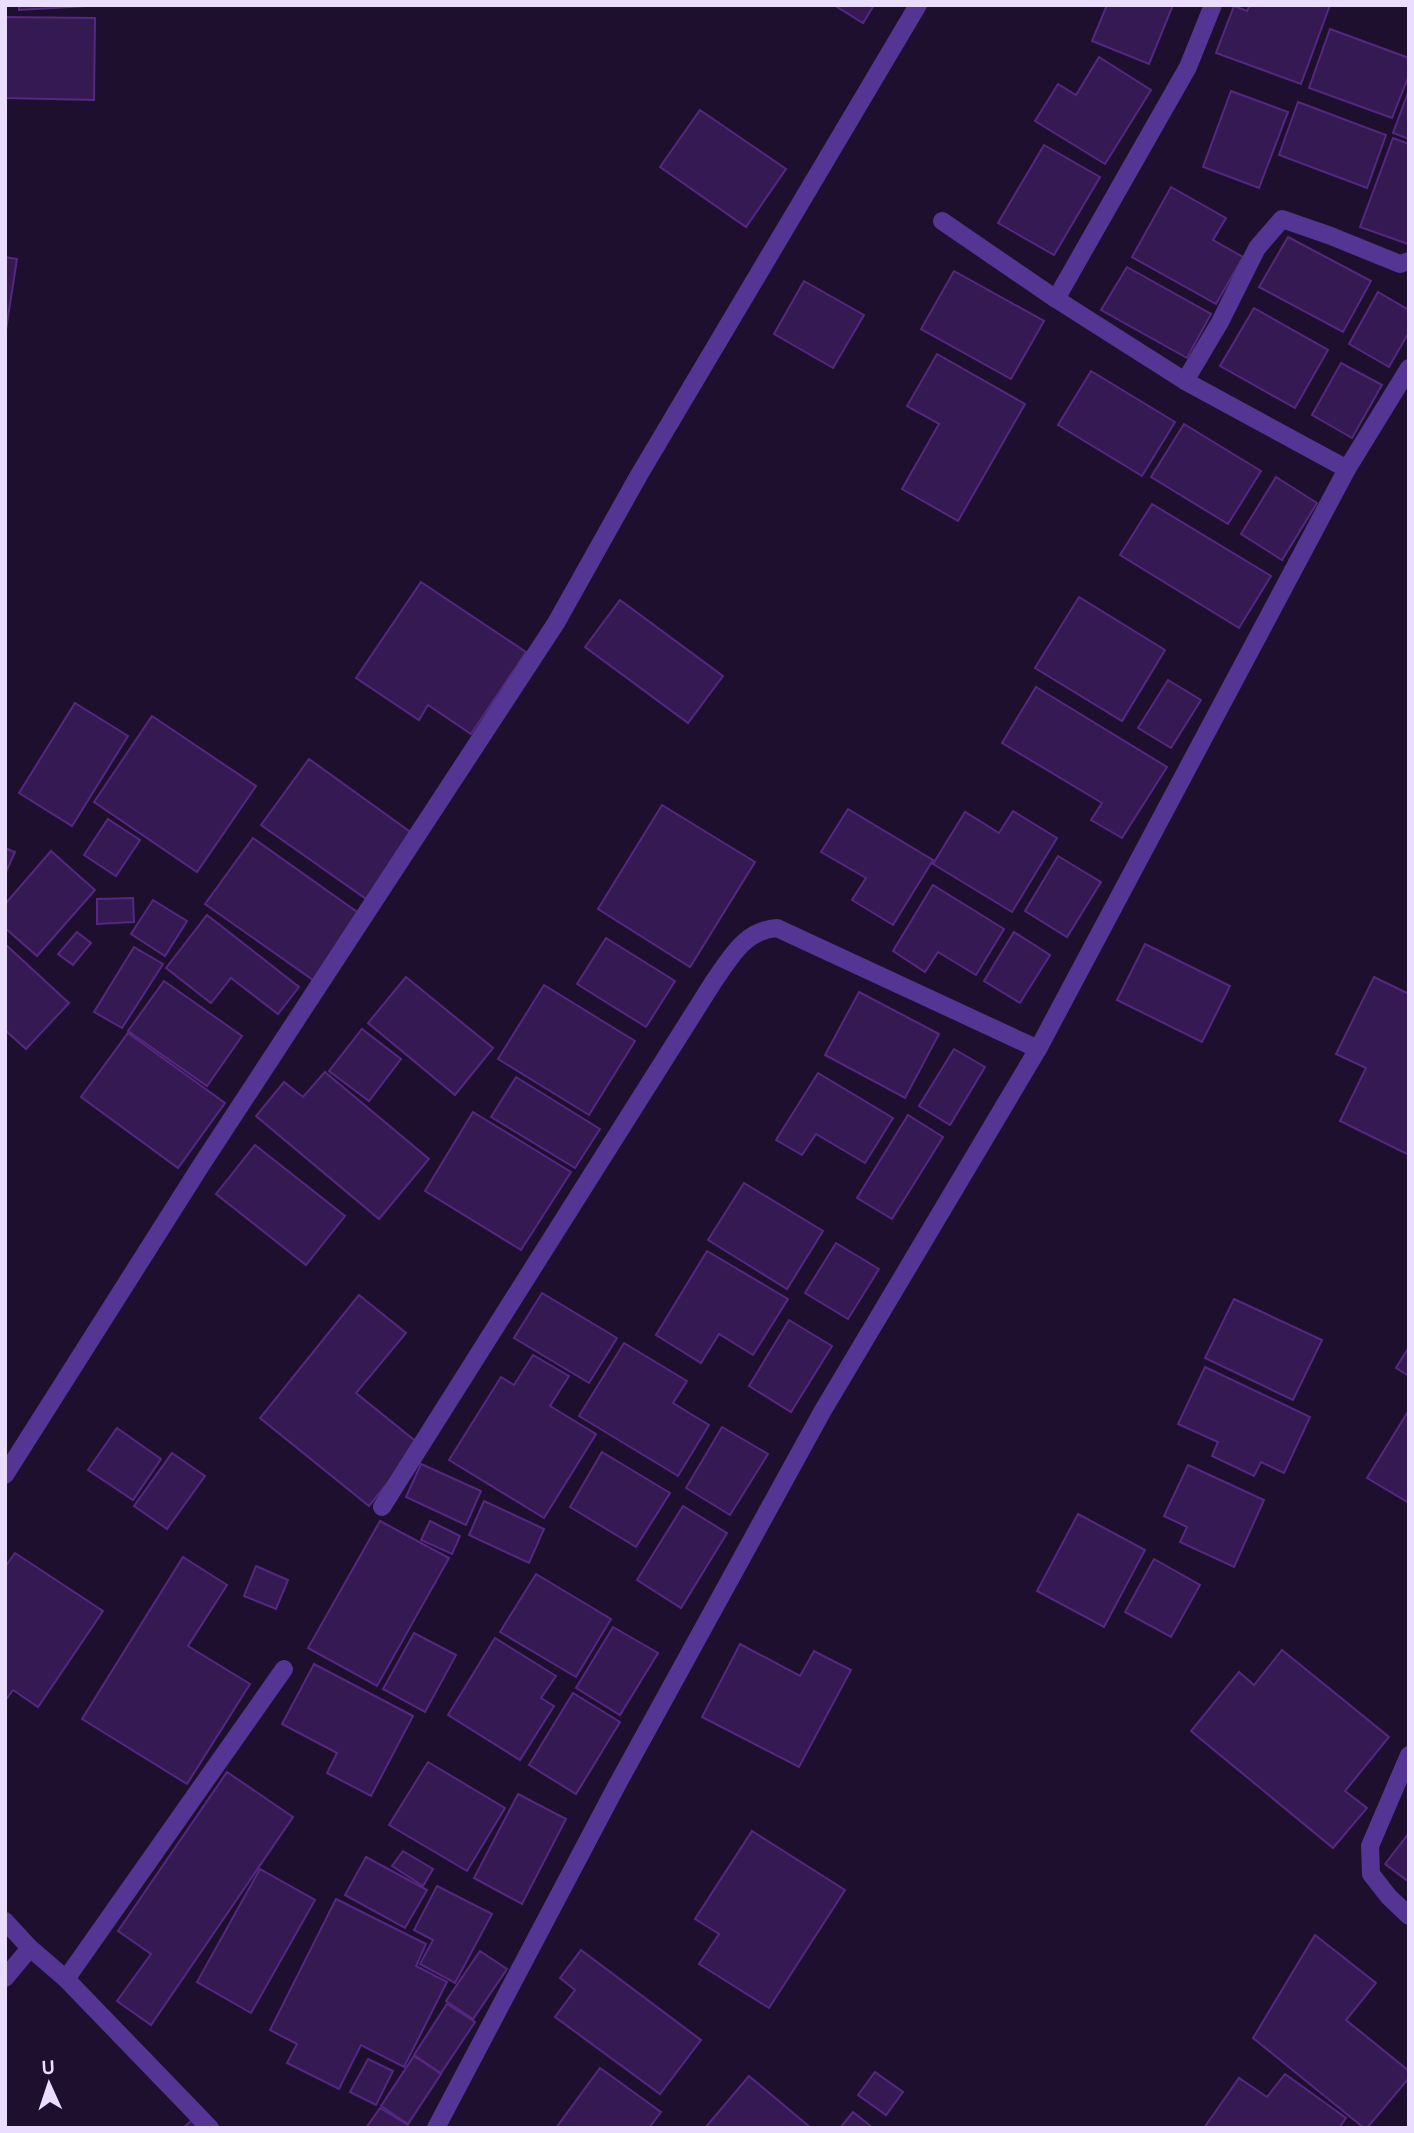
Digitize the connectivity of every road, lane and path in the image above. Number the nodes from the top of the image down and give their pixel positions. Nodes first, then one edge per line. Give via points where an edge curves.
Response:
1 (918, 5) edge
2 (1213, 5) edge
3 (942, 221) dead end
4 (1409, 261) edge
5 (1056, 299) junction
6 (1409, 368) edge
7 (1185, 381) junction
8 (1347, 469) junction
9 (1038, 1049) junction
10 (5, 1475) edge
11 (382, 1507) dead end
12 (284, 1669) dead end
13 (1409, 1755) edge
14 (1409, 1916) edge
15 (5, 1921) edge
16 (30, 1948) junction
17 (5, 1978) edge
18 (66, 1979) junction
19 (210, 2128) edge
20 (436, 2128) edge

1 - 10 street via 556,623 200,1167
2 - 5 street via 1188,67
3 - 5 street
4 - 7 street via 1400,264 1282,219 1257,248
5 - 7 street
6 - 8 street
7 - 8 street
8 - 9 street
9 - 11 street via 778,928 752,935 738,946 714,981
9 - 20 street via 822,1412
12 - 18 street
13 - 14 street via 1370,1846 1371,1874
15 - 16 street
16 - 17 street
16 - 18 street
18 - 19 street

